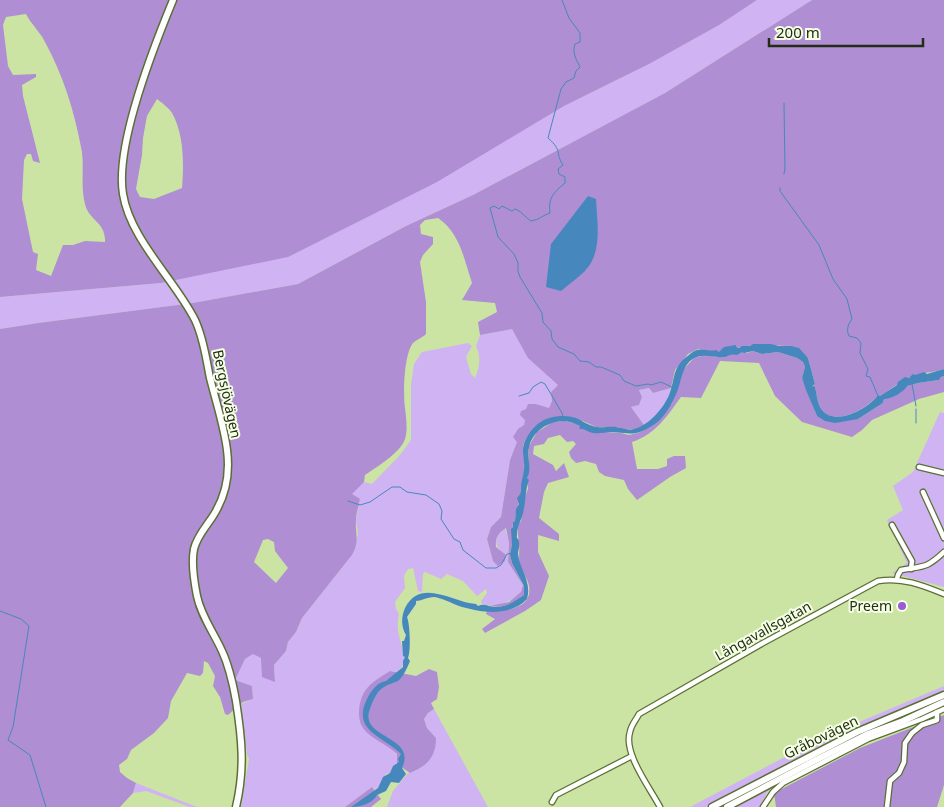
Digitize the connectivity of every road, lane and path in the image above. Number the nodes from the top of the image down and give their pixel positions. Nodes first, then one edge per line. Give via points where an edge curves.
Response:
1 (173, 0) edge
2 (920, 467) dead end
3 (944, 473) edge
4 (923, 492) dead end
5 (892, 525) dead end
6 (944, 538) edge
7 (944, 552) edge
8 (911, 569) junction
9 (897, 579) junction
10 (944, 594) edge
11 (944, 695) edge
12 (944, 702) edge
13 (944, 708) edge
14 (937, 712) junction
15 (632, 756) junction
16 (552, 802) dead end
17 (236, 807) edge
18 (660, 807) edge
19 (712, 807) edge
20 (727, 807) edge
21 (763, 807) edge
22 (887, 807) edge

1 - 17 main road, Bergsjövägen via 133,116 123,166 122,191 134,226 199,328 225,440 228,465 224,490 197,541 193,564 198,601 224,654 232,681 243,763
2 - 3 street
4 - 6 street
5 - 8 street via 912,561
7 - 8 street via 933,562
8 - 9 street via 901,570
9 - 10 street, Långavallsgatan
9 - 15 street, Långavallsgatan via 867,586 639,714 628,738
11 - 19 main road, Gråbovägen via 857,732
12 - 20 main road, Gråbovägen via 868,734
13 - 14 street
14 - 21 street via 868,739 783,783 772,792
14 - 22 street via 937,720 922,725 905,744 899,773 890,781
15 - 16 street via 556,795
15 - 18 street, Långavallsgatan

